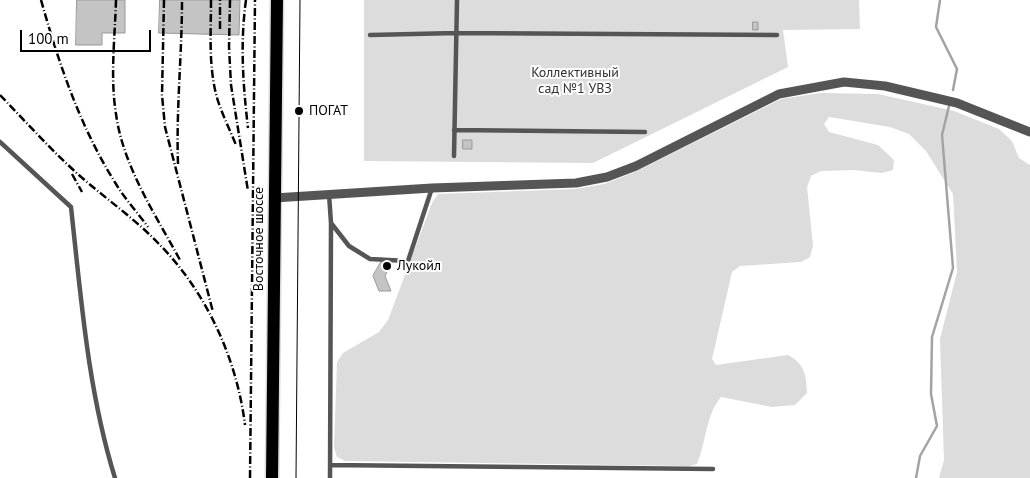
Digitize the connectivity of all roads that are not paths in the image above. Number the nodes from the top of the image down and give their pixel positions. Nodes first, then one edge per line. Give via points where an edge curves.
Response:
1 (277, 0) edge
2 (457, 0) edge
3 (456, 32) junction
4 (777, 34) dead end
5 (370, 35) dead end
6 (454, 130) junction
7 (645, 132) dead end
8 (1030, 132) edge
9 (0, 142) edge
10 (454, 156) dead end
11 (432, 188) junction
12 (329, 194) junction
13 (274, 198) junction
14 (331, 223) junction
15 (330, 465) junction
16 (712, 469) dead end
17 (115, 478) edge
18 (272, 478) edge
19 (330, 478) edge

1 - 13 main road, Восточное шоссе
2 - 3 lane
3 - 4 lane
3 - 5 lane
3 - 6 lane
6 - 7 lane
6 - 10 lane
8 - 11 street via 957,103 885,86 844,82 779,94 636,166 607,177 576,183
9 - 17 lane via 70,207 88,356 105,448
11 - 12 street
11 - 14 lane via 408,262 370,259 349,246
12 - 13 street
12 - 14 lane
13 - 18 main road, Восточное шоссе
14 - 15 lane
15 - 16 lane
15 - 19 lane

